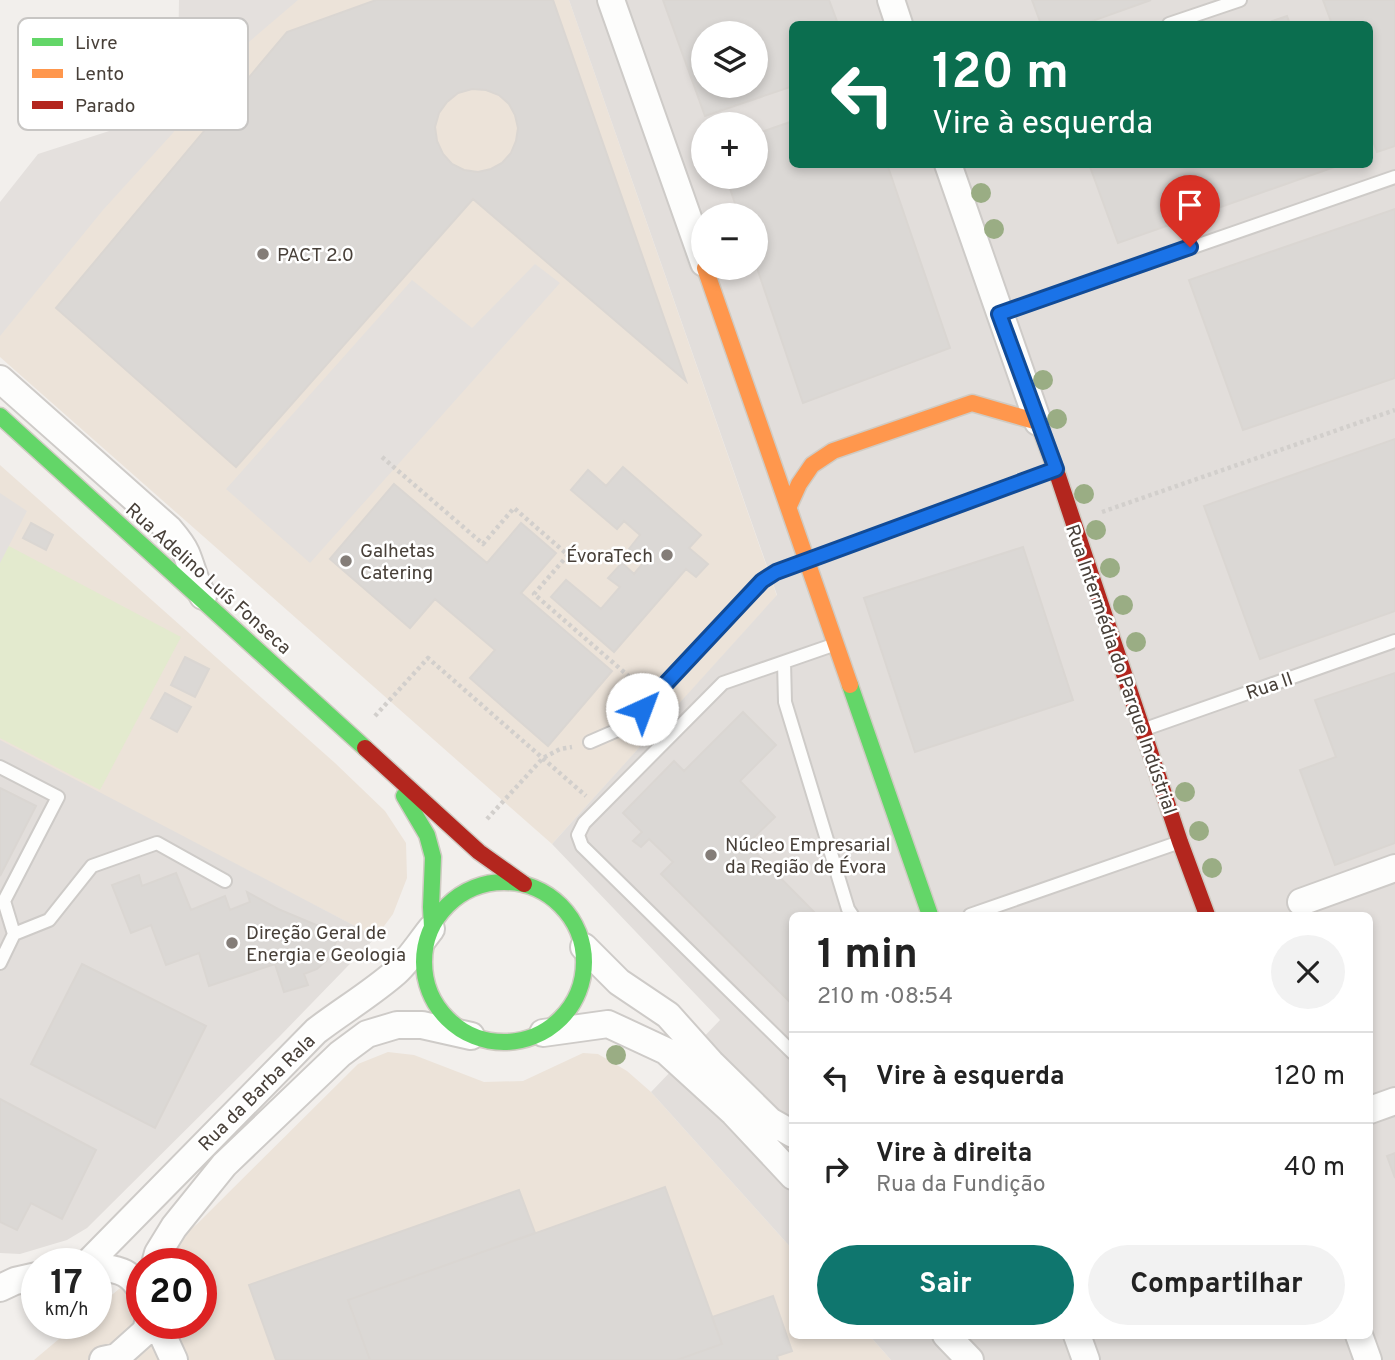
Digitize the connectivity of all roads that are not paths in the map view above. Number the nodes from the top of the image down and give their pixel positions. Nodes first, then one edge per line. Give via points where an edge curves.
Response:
1 (611, 0) edge
2 (891, 0) edge
3 (1240, 0) edge
4 (898, 21) edge
5 (1179, 21) edge
6 (949, 168) edge
7 (1395, 177) edge
8 (691, 228) edge
9 (709, 280) edge
10 (999, 314) junction
11 (0, 379) edge
12 (0, 416) edge
13 (1038, 422) junction
14 (1056, 469) junction
15 (789, 506) junction
16 (808, 561) junction
17 (209, 607) junction
18 (1395, 641) edge
19 (836, 644) junction
20 (785, 662) junction
21 (1143, 730) junction
22 (590, 742) road end
23 (0, 767) edge
24 (390, 771) junction
25 (1180, 842) junction
26 (1395, 868) edge
27 (225, 881) dead end
28 (524, 884) junction
29 (1301, 902) dead end
30 (850, 912) edge
31 (929, 912) edge
32 (979, 912) edge
33 (1207, 912) edge
34 (432, 928) junction
35 (14, 934) junction
36 (583, 947) junction
37 (0, 963) edge
38 (543, 1033) junction
39 (471, 1036) junction
40 (789, 1049) edge
41 (789, 1132) edge
42 (789, 1172) edge
43 (103, 1248) edge
44 (161, 1248) edge
45 (137, 1339) edge
46 (164, 1339) edge
47 (1078, 1339) edge
48 (1360, 1339) edge
49 (114, 1359) edge
50 (174, 1360) edge
51 (1086, 1360) edge
52 (1368, 1360) edge

1 - 8 street
2 - 4 street
3 - 5 lane
6 - 10 street, Rua Intermédia do Parque Indústrial
7 - 10 lane
9 - 15 street
10 - 13 street, Rua Intermédia do Parque Indústrial
11 - 17 street via 169,529 186,552
12 - 17 street, Rua Adelino Luís Fonseca
13 - 14 street, Rua Intermédia do Parque Indústrial
13 - 15 street via 972,402 833,451 812,465
14 - 16 lane
14 - 21 street, Rua Intermédia do Parque Indústrial
15 - 16 street
16 - 19 street
16 - 22 lane via 762,581 631,721
17 - 24 street, Rua Adelino Luís Fonseca
18 - 21 lane, Rua II
19 - 20 lane
19 - 31 street
20 - 30 lane via 785,702
20 - 40 lane via 723,683 584,823 578,835 582,846
21 - 25 street, Rua Intermédia do Parque Indústrial
23 - 35 lane via 58,797 4,901
24 - 28 street, Rua Adelino Luís Fonseca via 467,842
24 - 34 street, Rua Adelino Luís Fonseca via 427,835 433,857
25 - 32 lane
25 - 33 street, Rua Intermédia do Parque Indústrial
26 - 29 street
27 - 35 lane via 157,843 92,866 49,920
28 - 34 street via 493,883 467,891 448,905
28 - 36 street via 550,896 570,915
34 - 39 street via 424,967 431,994 448,1020
34 - 43 street, Rua da Barba Rala via 397,971 316,1031
35 - 37 lane
36 - 38 street via 579,995 563,1018
36 - 41 street via 619,982 668,1015 770,1121
38 - 39 street via 498,1043
38 - 42 street via 608,1024 666,1051
39 - 44 street, Rua da Barba Rala via 422,1025 397,1025 366,1034 224,1165
45 - 49 street
46 - 50 street
47 - 51 street
48 - 52 street

